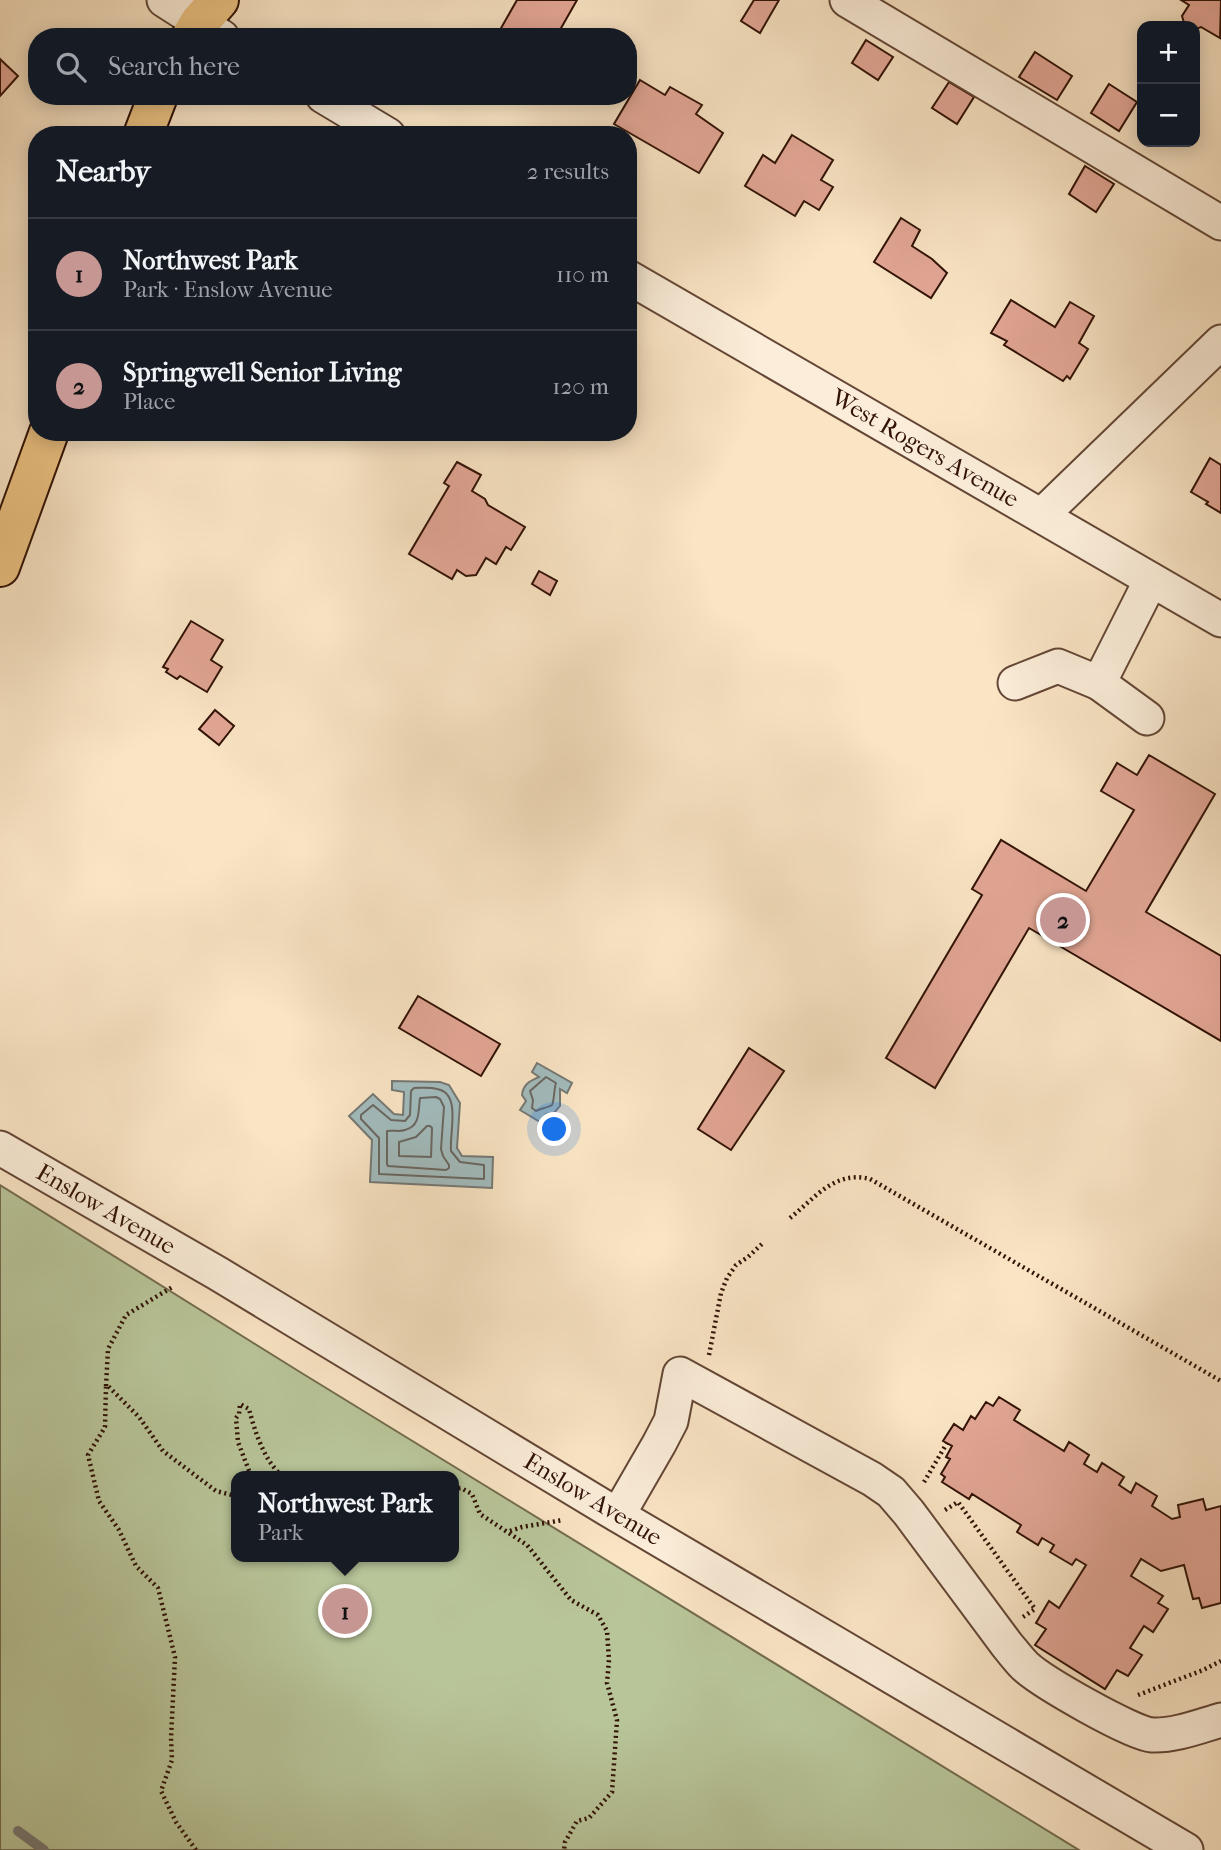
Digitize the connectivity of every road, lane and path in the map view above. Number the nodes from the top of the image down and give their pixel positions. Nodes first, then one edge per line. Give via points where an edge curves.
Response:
1 (164, 0) edge
2 (847, 0) edge
3 (208, 24) edge
4 (155, 105) edge
5 (338, 105) edge
6 (146, 126) edge
7 (373, 126) edge
8 (1221, 223) edge
9 (637, 282) edge
10 (1221, 342) edge
11 (46, 441) edge
12 (1042, 515) junction
13 (0, 567) edge
14 (1152, 580) junction
15 (1221, 620) edge
16 (1015, 683) dead end
17 (1099, 683) junction
18 (1147, 718) dead end
19 (0, 1148) edge
20 (790, 1218) dead end
21 (764, 1242) dead end
22 (206, 1267) junction
23 (711, 1361) dead end
24 (1221, 1381) edge
25 (106, 1386) junction
26 (947, 1443) dead end
27 (249, 1471) edge
28 (276, 1471) edge
29 (922, 1485) dead end
30 (459, 1488) edge
31 (231, 1495) edge
32 (618, 1515) junction
33 (936, 1516) dead end
34 (1015, 1623) dead end
35 (1221, 1661) edge
36 (1134, 1696) dead end
37 (1221, 1720) edge
38 (196, 1850) edge
39 (564, 1850) edge
40 (1186, 1850) edge

1 - 3 street
2 - 8 street
4 - 6 main road
5 - 7 street
9 - 12 street, West Rogers Avenue
10 - 12 street
11 - 13 main road
12 - 14 street, West Rogers Avenue
14 - 15 street, West Rogers Avenue
14 - 17 street
16 - 17 street via 1058,666
17 - 18 street
19 - 22 street, Enslow Avenue
20 - 24 path via 840,1179 870,1179
21 - 23 path via 727,1278
22 - 25 path via 126,1315 108,1349
22 - 32 street, Enslow Avenue
25 - 31 path via 139,1417 163,1451 216,1491
25 - 38 path via 105,1427 88,1455 99,1501 136,1566 158,1588 175,1657 172,1760 161,1791
26 - 29 path
27 - 28 path via 237,1442 240,1404 249,1409
30 - 39 path via 472,1494 480,1514 527,1545 571,1600 598,1615 607,1631 607,1683 617,1720 612,1792 589,1818 577,1821
32 - 37 street via 671,1421 680,1374 891,1492 1007,1645 1046,1682 1133,1730 1152,1735
32 - 40 street, Enslow Avenue
33 - 34 path via 958,1502 1035,1609
35 - 36 path

